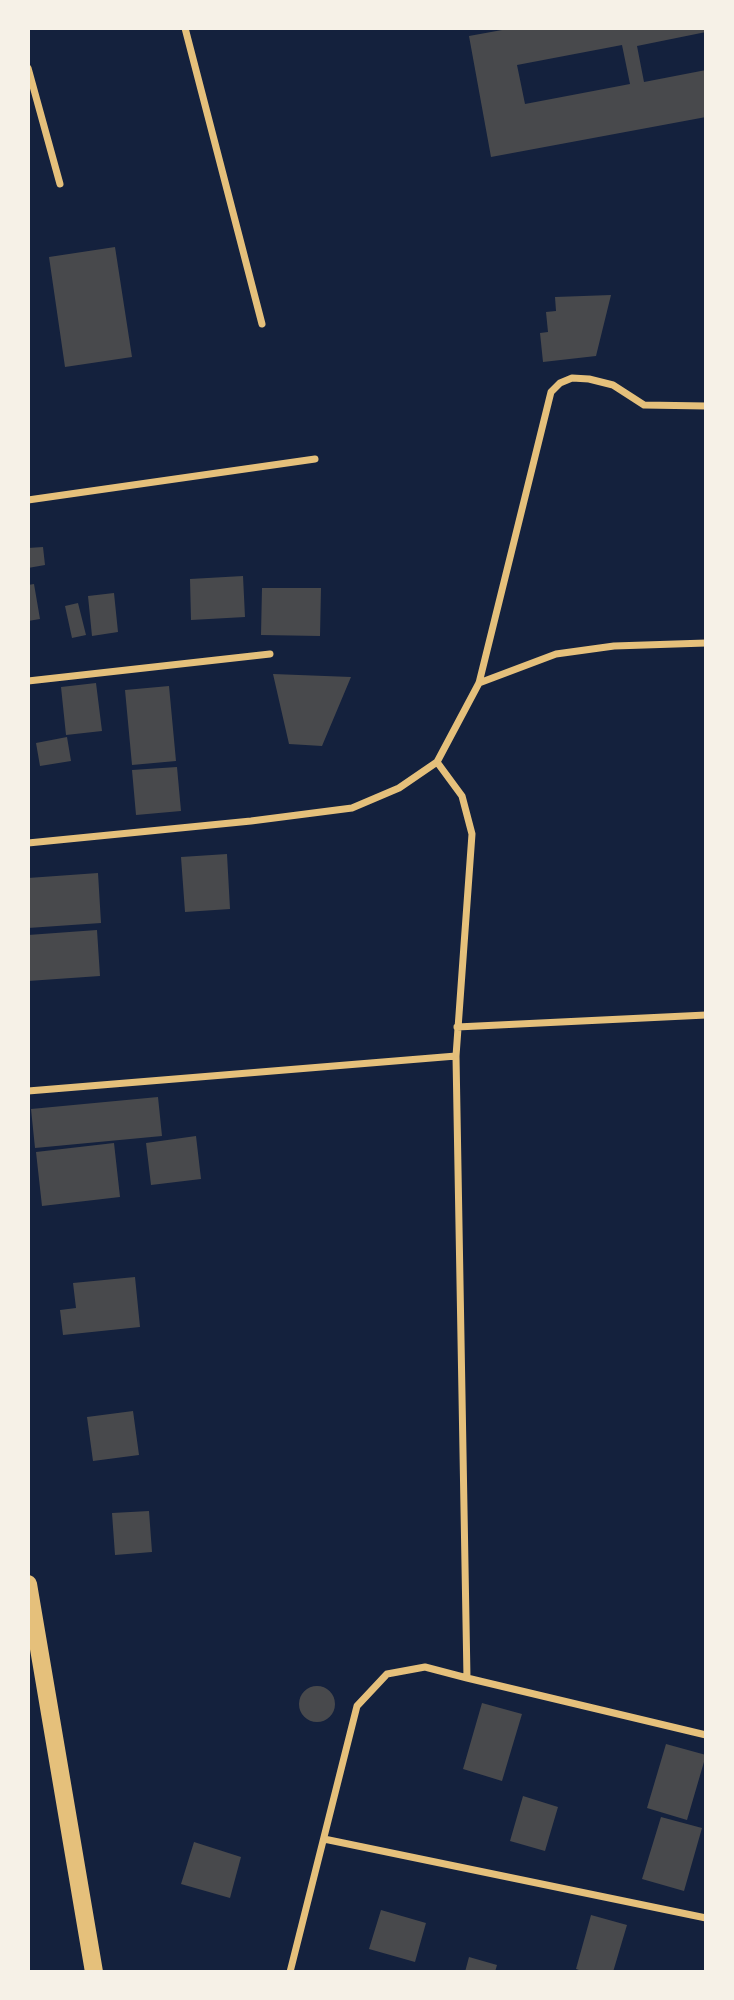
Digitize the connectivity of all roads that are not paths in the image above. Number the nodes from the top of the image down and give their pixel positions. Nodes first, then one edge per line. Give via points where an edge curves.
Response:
1 (185, 28) edge
2 (28, 68) edge
3 (60, 184) dead end
4 (262, 324) dead end
5 (706, 406) edge
6 (316, 459) dead end
7 (28, 500) edge
8 (706, 643) edge
9 (270, 654) dead end
10 (28, 681) edge
11 (479, 682) junction
12 (437, 762) junction
13 (28, 843) edge
14 (706, 1015) edge
15 (457, 1027) junction
16 (456, 1056) junction
17 (28, 1091) edge
18 (28, 1584) edge
19 (467, 1678) junction
20 (706, 1735) edge
21 (324, 1839) junction
22 (706, 1918) edge
23 (94, 1972) edge
24 (290, 1972) edge

1 - 4 street
2 - 3 street
5 - 11 street via 644,405 613,385 589,379 572,378 551,392
6 - 7 street
8 - 11 street via 614,646 556,654
9 - 10 street
11 - 12 street
12 - 13 street via 398,788 352,808
12 - 15 street via 462,796 472,834
14 - 15 street
15 - 16 street
16 - 17 street
16 - 19 street
18 - 23 main road
19 - 20 street
19 - 21 street via 425,1667 387,1674 357,1706
21 - 22 street
21 - 24 street

